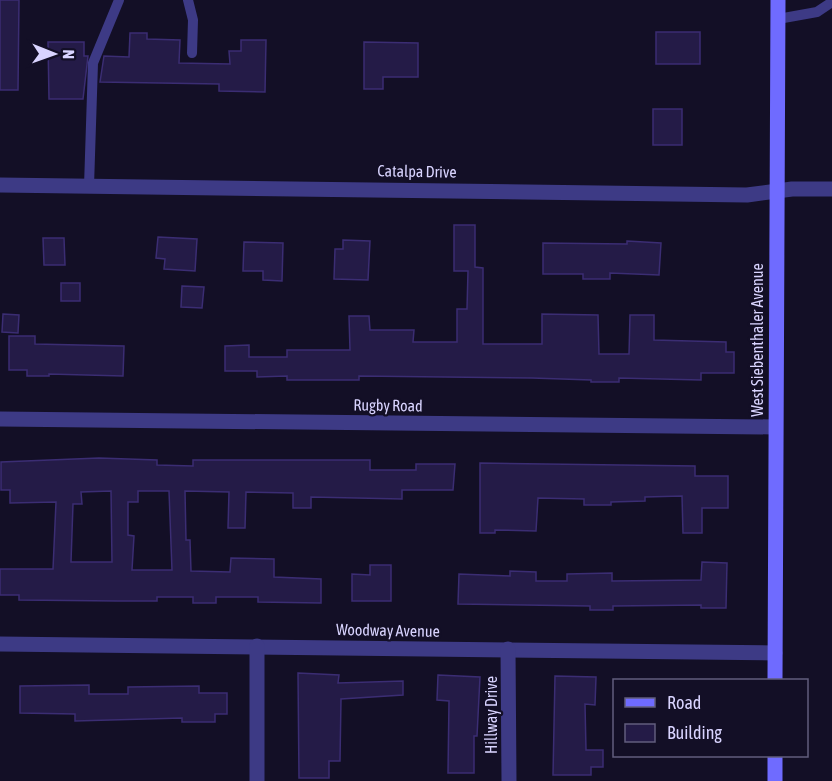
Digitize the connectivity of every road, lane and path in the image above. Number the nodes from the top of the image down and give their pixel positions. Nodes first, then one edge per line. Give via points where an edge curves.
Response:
1 (119, 0) edge
2 (188, 0) edge
3 (778, 0) edge
4 (832, 2) edge
5 (778, 19) junction
6 (192, 53) dead end
7 (0, 185) edge
8 (89, 186) junction
9 (832, 189) edge
10 (776, 191) junction
11 (0, 419) edge
12 (776, 427) junction
13 (0, 644) edge
14 (258, 646) junction
15 (508, 649) junction
16 (775, 653) junction
17 (775, 679) edge
18 (775, 757) edge
19 (257, 781) edge
20 (509, 781) edge
21 (775, 781) edge

1 - 8 lane via 93,63
2 - 6 lane via 193,20
3 - 5 main road, West Siebenthaler Avenue
4 - 5 lane via 817,12
5 - 10 main road, West Siebenthaler Avenue
7 - 8 street, Catalpa Drive
8 - 10 street, Catalpa Drive via 747,195
9 - 10 street, Catalpa Drive
10 - 12 main road, West Siebenthaler Avenue
11 - 12 street, Rugby Road
12 - 16 main road, West Siebenthaler Avenue
13 - 14 street, Woodway Avenue
14 - 15 street, Woodway Avenue
14 - 19 street
15 - 16 street, Woodway Avenue
15 - 20 street, Hillway Drive
16 - 17 main road, West Siebenthaler Avenue
18 - 21 main road

